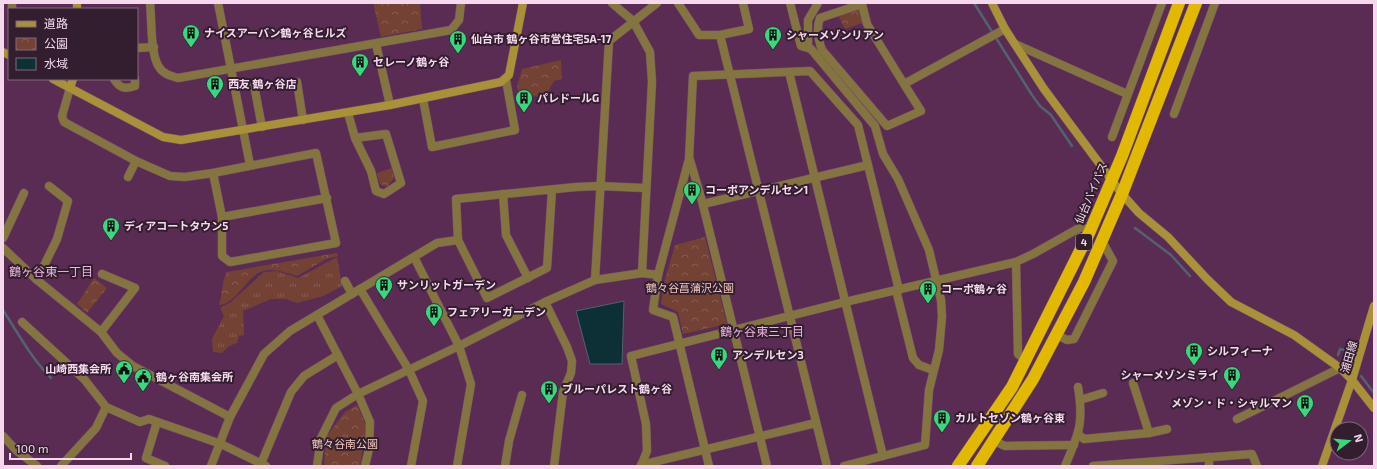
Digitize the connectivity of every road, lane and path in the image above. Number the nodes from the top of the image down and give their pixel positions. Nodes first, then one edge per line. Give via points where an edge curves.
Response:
1 (150, 3) edge
2 (218, 3) edge
3 (461, 3) edge
4 (523, 3) edge
5 (612, 3) edge
6 (658, 3) edge
7 (678, 3) edge
8 (742, 3) edge
9 (790, 3) edge
10 (818, 3) edge
11 (992, 3) edge
12 (1162, 3) edge
13 (1178, 3) edge
14 (1196, 3) edge
15 (1215, 3) edge
16 (862, 4) edge
17 (633, 21) junction
18 (1006, 29) junction
19 (720, 35) junction
20 (376, 44) junction
21 (1015, 44) junction
22 (154, 47) junction
23 (808, 47) junction
24 (138, 48) edge
25 (231, 69) junction
26 (790, 72) junction
27 (730, 74) junction
28 (55, 80) edge
29 (72, 80) edge
30 (115, 80) edge
31 (135, 80) edge
32 (506, 80) junction
33 (904, 84) junction
34 (254, 85) dead end
35 (300, 85) dead end
36 (70, 88) junction
37 (1127, 94) junction
38 (422, 98) junction
39 (390, 105) junction
40 (348, 113) junction
41 (1174, 114) dead end
42 (303, 120) junction
43 (262, 127) junction
44 (242, 130) junction
45 (1112, 137) dead end
46 (355, 138) junction
47 (689, 159) junction
48 (136, 161) junction
49 (250, 165) junction
50 (868, 165) junction
51 (213, 173) junction
52 (128, 177) dead end
53 (815, 178) junction
54 (1111, 179) junction
55 (49, 186) dead end
56 (599, 186) junction
57 (645, 188) junction
58 (758, 189) junction
59 (552, 190) junction
60 (24, 193) dead end
61 (503, 194) junction
62 (1122, 194) junction
63 (326, 198) junction
64 (703, 204) junction
65 (222, 217) junction
66 (1090, 231) junction
67 (3, 238) edge
68 (458, 240) junction
69 (1102, 241) junction
70 (3, 248) edge
71 (414, 258) junction
72 (1016, 262) junction
73 (642, 273) junction
74 (102, 274) dead end
75 (658, 275) junction
76 (528, 278) junction
77 (37, 280) junction
78 (595, 280) junction
79 (345, 281) dead end
80 (937, 281) junction
81 (898, 290) junction
82 (356, 292) junction
83 (545, 302) junction
84 (845, 302) junction
85 (1374, 306) edge
86 (318, 315) junction
87 (789, 316) junction
88 (22, 322) dead end
89 (734, 330) junction
90 (101, 332) junction
91 (1057, 335) junction
92 (679, 344) junction
93 (459, 346) junction
94 (338, 355) junction
95 (1026, 361) junction
96 (1340, 368) junction
97 (408, 370) junction
98 (933, 370) junction
99 (1352, 380) junction
100 (1078, 387) dead end
101 (1133, 388) dead end
102 (1103, 393) dead end
103 (358, 394) junction
104 (522, 395) dead end
105 (1080, 400) junction
106 (106, 407) junction
107 (1374, 408) edge
108 (230, 417) junction
109 (1237, 419) dead end
110 (157, 422) junction
111 (816, 423) junction
112 (1168, 430) dead end
113 (1149, 433) junction
114 (1078, 434) junction
115 (3, 436) edge
116 (759, 436) junction
117 (994, 441) junction
118 (221, 444) junction
119 (1074, 445) junction
120 (705, 450) junction
121 (883, 456) junction
122 (1209, 457) junction
123 (1144, 464) edge
124 (646, 465) edge
125 (979, 465) edge
126 (37, 466) edge
127 (61, 466) edge
128 (165, 466) edge
129 (211, 466) edge
130 (262, 466) edge
131 (317, 466) edge
132 (365, 466) edge
133 (411, 466) edge
134 (457, 466) edge
135 (505, 466) edge
136 (554, 466) edge
137 (709, 466) edge
138 (767, 466) edge
139 (827, 466) edge
140 (844, 466) edge
141 (958, 466) edge
142 (1065, 466) edge
143 (1093, 466) edge
144 (1209, 466) edge
145 (1258, 466) edge
146 (1322, 466) edge

1 - 22 street
2 - 25 street
3 - 20 street via 459,20 451,30
4 - 32 street
5 - 17 street
6 - 17 street
7 - 19 street via 699,35
8 - 19 street via 749,28
9 - 23 street via 801,46
10 - 23 street via 808,20
11 - 18 street
12 - 37 street
13 - 54 highway, 仙台バイパス / 4
14 - 62 highway, 4
15 - 41 street
16 - 33 street via 868,24
16 - 33 street via 820,18 819,41 822,50 887,126 921,111
17 - 56 street via 609,41
17 - 57 street via 650,52 652,82
18 - 21 street
18 - 33 street
19 - 27 street
20 - 25 street
20 - 39 street
21 - 37 street
21 - 54 street via 1044,89
22 - 24 street
22 - 25 street via 160,69 178,78
23 - 80 street via 875,126 883,154 898,179 929,250
25 - 44 street
26 - 27 street
26 - 50 street via 810,71 858,125
26 - 53 street
27 - 47 street via 693,76
27 - 58 street
28 - 36 street
29 - 36 street
30 - 31 street via 125,88 135,86
32 - 38 street
32 - 38 street via 515,130 432,146
34 - 43 street via 260,94
35 - 42 street
36 - 44 street via 171,140
36 - 48 street via 62,116 64,122
37 - 45 street
38 - 39 street
39 - 40 street
40 - 42 street
40 - 46 street
42 - 43 street
43 - 44 street
44 - 49 street
46 - 46 street via 371,171 376,191 384,194 400,183 386,134
47 - 64 street
47 - 75 street
48 - 51 street via 170,176 186,177
48 - 52 street
49 - 51 street
49 - 63 street via 316,153
50 - 53 street
50 - 81 street
51 - 65 street
53 - 58 street
53 - 84 street
54 - 62 street
54 - 66 highway, 仙台バイパス / 4
55 - 77 street via 68,201 57,240
56 - 57 street
56 - 59 street
56 - 78 street
57 - 73 street
58 - 64 street
58 - 87 street
59 - 61 street
59 - 76 street via 547,268
60 - 67 street
61 - 68 street via 456,199
61 - 76 street via 506,235
62 - 69 highway, 4
62 - 96 street via 1231,302 1294,335
63 - 65 street
63 - 65 street via 336,244 230,262 222,256
64 - 89 street
66 - 72 street via 1081,227
66 - 95 highway, 仙台バイパス / 4
68 - 71 street via 437,243
68 - 76 street via 487,298
69 - 91 highway, 4
69 - 91 street via 1113,261 1087,316 1074,339 1067,340
70 - 77 street
71 - 82 street
71 - 93 street
72 - 80 street
72 - 95 street via 1018,354
73 - 75 street
73 - 78 street
74 - 90 street via 136,288
75 - 92 street via 653,310 673,317
77 - 90 street
78 - 83 street
79 - 82 street
80 - 81 street
80 - 98 street via 942,317 939,350
81 - 84 street
81 - 98 street via 913,358 919,365
82 - 86 street
82 - 97 street
83 - 93 street
83 - 136 street via 572,361 571,373 563,392
84 - 87 street
84 - 121 street
85 - 99 street, 浦田線
86 - 94 street
86 - 108 street via 290,331 264,354
87 - 89 street
87 - 111 street
88 - 106 street via 84,379
89 - 92 street
89 - 116 street
90 - 108 street via 117,353 133,366
91 - 117 highway, 4
92 - 120 street
92 - 124 street via 631,356 646,424
93 - 97 street
93 - 134 street via 471,384
94 - 103 street
94 - 130 street via 304,376 291,392
95 - 141 highway, 仙台バイパス / 4 via 1012,387
96 - 99 street
96 - 109 street
97 - 103 street
97 - 133 street via 423,401
98 - 121 street via 925,445
99 - 107 street, 浦田線
99 - 146 street
100 - 105 street
101 - 113 street
102 - 105 street
103 - 131 street via 336,408 321,438
103 - 132 street via 370,422 369,449
104 - 135 street
105 - 114 street via 1082,416
106 - 110 street via 140,422 149,419
106 - 127 street via 96,428
108 - 118 street
110 - 118 street
110 - 128 street via 146,458
111 - 116 street
111 - 139 street
112 - 113 street
113 - 114 street via 1084,439
114 - 119 street
115 - 126 street
116 - 120 street
116 - 138 street
117 - 119 street via 1005,446
117 - 125 highway, 4
118 - 129 street
118 - 130 street
119 - 142 street
120 - 124 street
120 - 137 street
121 - 140 street
122 - 123 street
122 - 144 street
122 - 145 street via 1252,454
123 - 143 street

